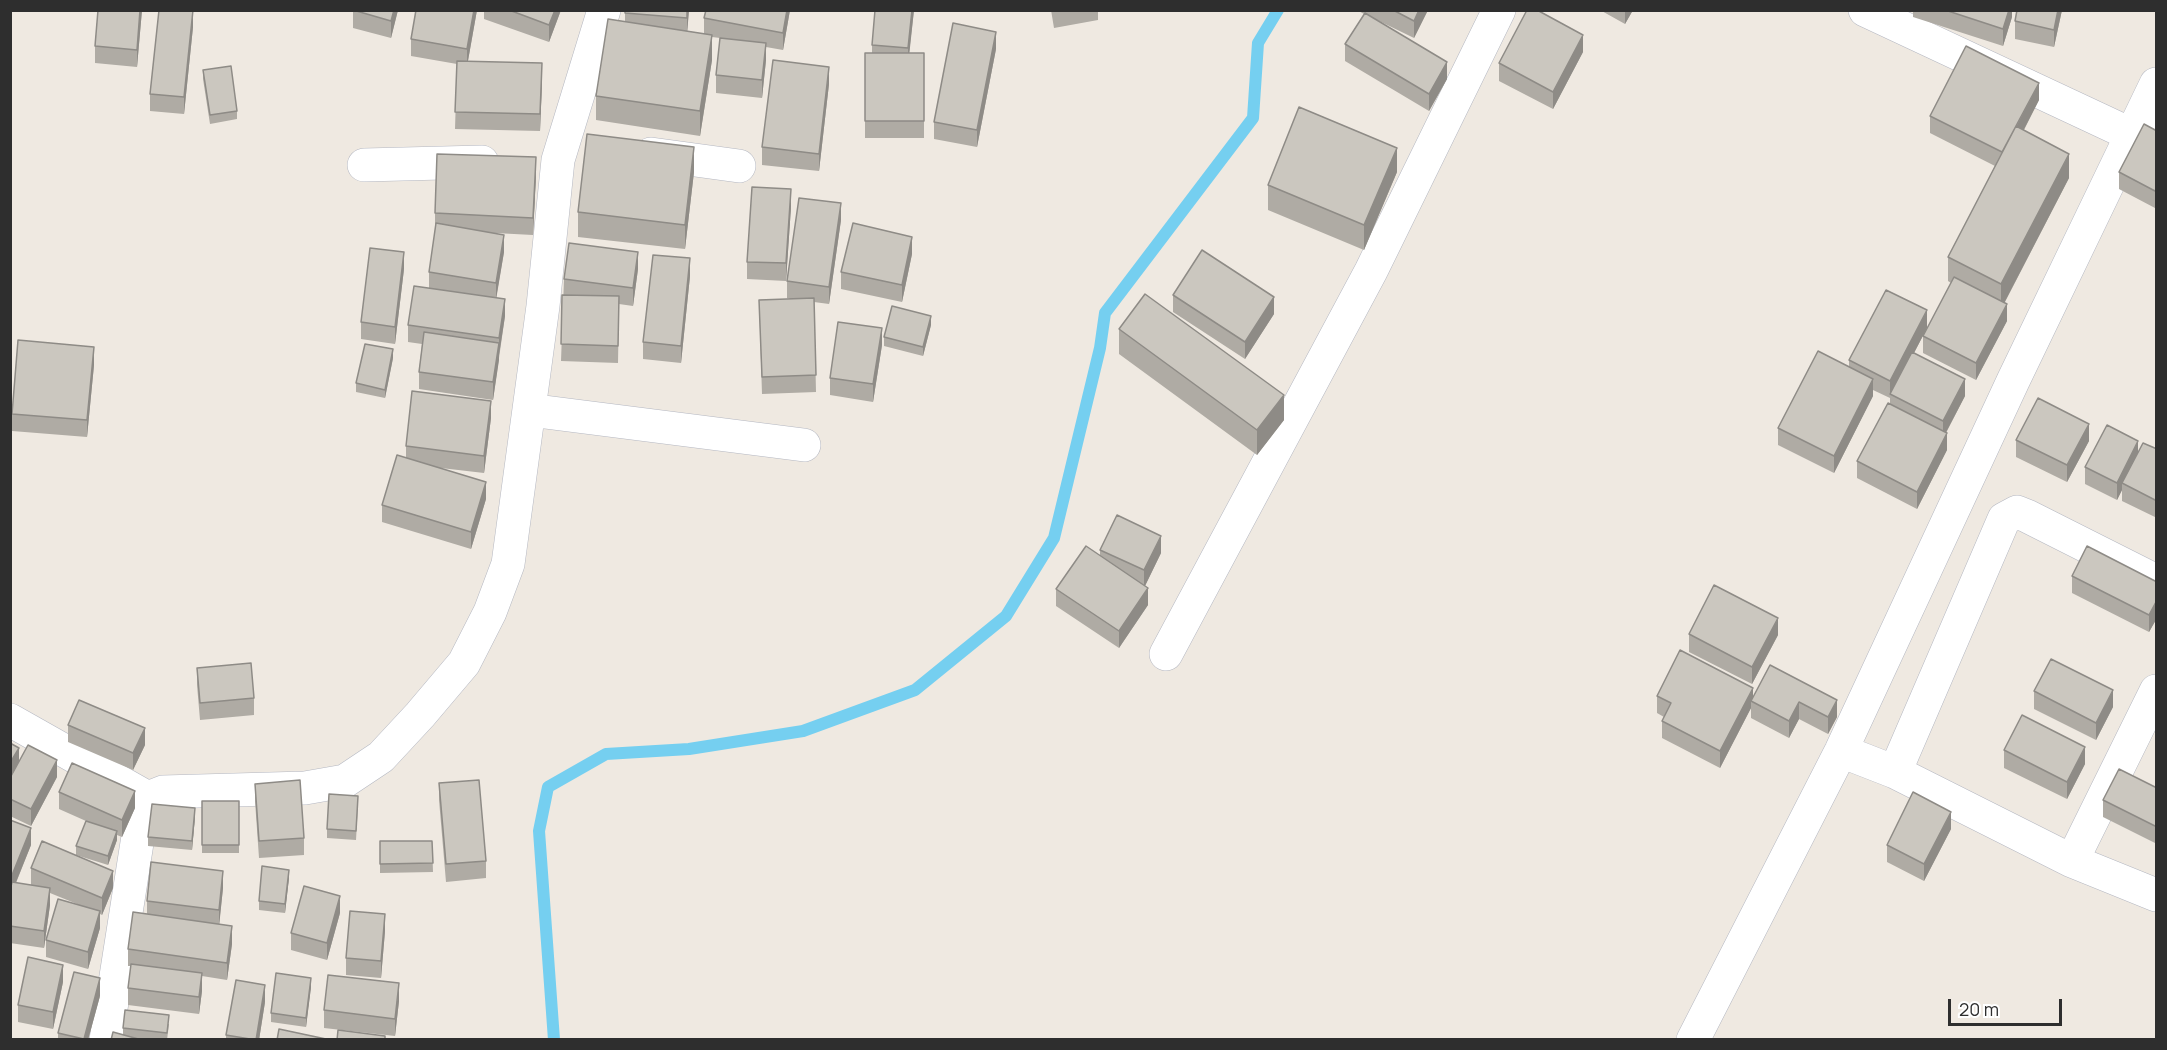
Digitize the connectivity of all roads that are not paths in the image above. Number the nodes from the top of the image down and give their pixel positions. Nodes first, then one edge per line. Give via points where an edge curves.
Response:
1 (604, 10) edge
2 (1499, 10) edge
3 (1865, 10) edge
4 (2157, 84) edge
5 (2144, 135) edge
6 (560, 151) junction
7 (364, 165) dead end
8 (739, 166) dead end
9 (529, 410) junction
10 (804, 445) dead end
11 (2157, 582) edge
12 (1166, 654) dead end
13 (2157, 691) edge
14 (10, 720) edge
15 (1841, 751) junction
16 (1895, 772) junction
17 (148, 798) junction
18 (2072, 861) junction
19 (2157, 895) edge
20 (106, 1040) edge
21 (1693, 1040) edge

1 - 6 street
2 - 12 street via 1371,271
3 - 5 street
4 - 5 street
5 - 15 street via 2013,381
6 - 7 street via 518,161
6 - 8 street via 610,148
6 - 9 street
9 - 10 street
9 - 17 street via 508,564 490,612 464,663 381,757 345,781 305,788 163,792
11 - 16 street via 2027,516 2017,512 2004,519
13 - 18 street
14 - 17 street
15 - 16 street
15 - 21 street
16 - 18 street
17 - 20 street via 142,811
18 - 19 street

